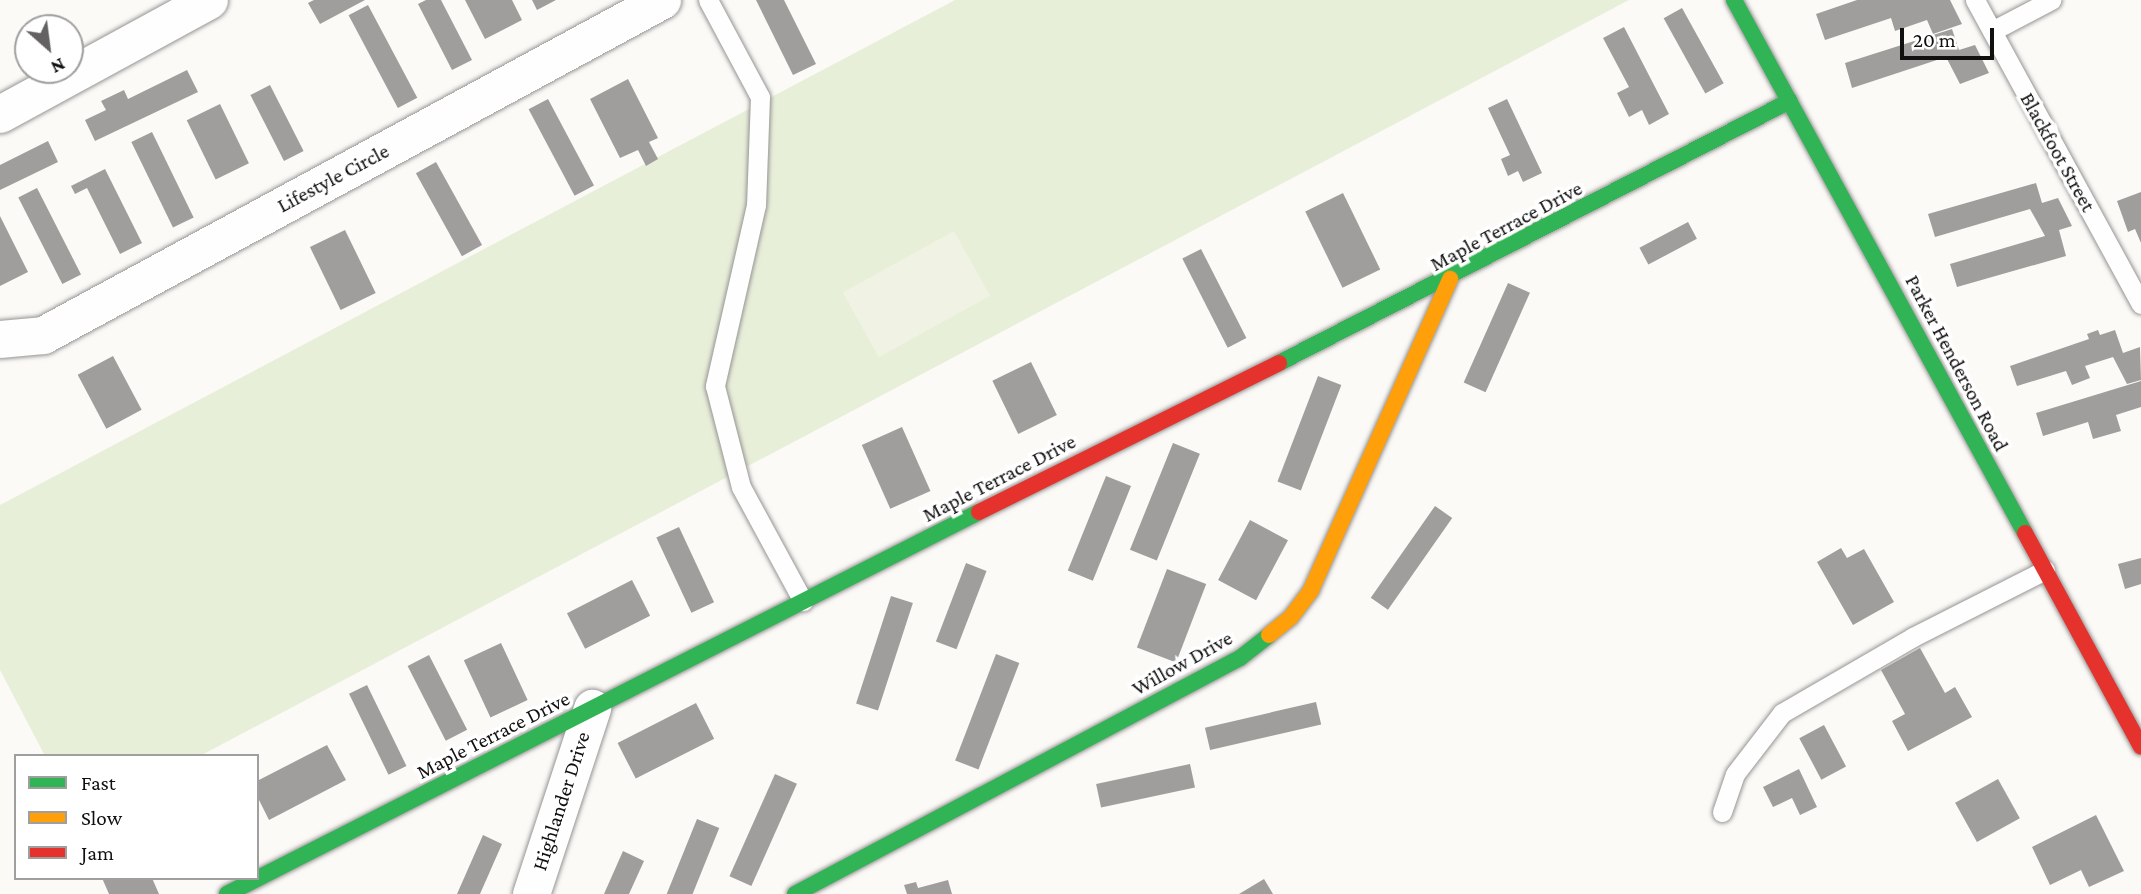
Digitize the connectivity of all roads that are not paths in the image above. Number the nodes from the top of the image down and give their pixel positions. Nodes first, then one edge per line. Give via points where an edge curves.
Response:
1 (209, 0) edge
2 (662, 0) edge
3 (708, 0) edge
4 (1734, 0) edge
5 (1975, 0) edge
6 (2051, 0) edge
7 (1992, 31) junction
8 (1790, 101) junction
9 (0, 114) edge
10 (1450, 279) junction
11 (2141, 304) edge
12 (0, 339) edge
13 (2045, 570) junction
14 (803, 601) junction
15 (592, 708) junction
16 (2139, 740) edge
17 (1722, 812) dead end
18 (259, 878) edge
19 (254, 880) edge
20 (227, 894) edge
21 (531, 894) edge
22 (795, 894) edge

1 - 9 street
2 - 12 street, Lifestyle Circle via 43,335
3 - 14 lane via 760,97 756,205 715,386 741,487
4 - 8 street, Parker Henderson Road
5 - 7 lane, Blackfoot Street
6 - 7 lane
7 - 11 lane, Blackfoot Street
8 - 10 street, Maple Terrace Drive
8 - 13 street, Parker Henderson Road
10 - 14 street, Maple Terrace Drive
10 - 22 street, Willow Drive via 1311,590 1291,617 1240,658
13 - 16 street, Parker Henderson Road
13 - 17 lane via 1913,637 1782,713 1735,774
14 - 15 street, Maple Terrace Drive
15 - 18 street, Maple Terrace Drive
15 - 21 street, Highlander Drive
19 - 20 street, Maple Terrace Drive

